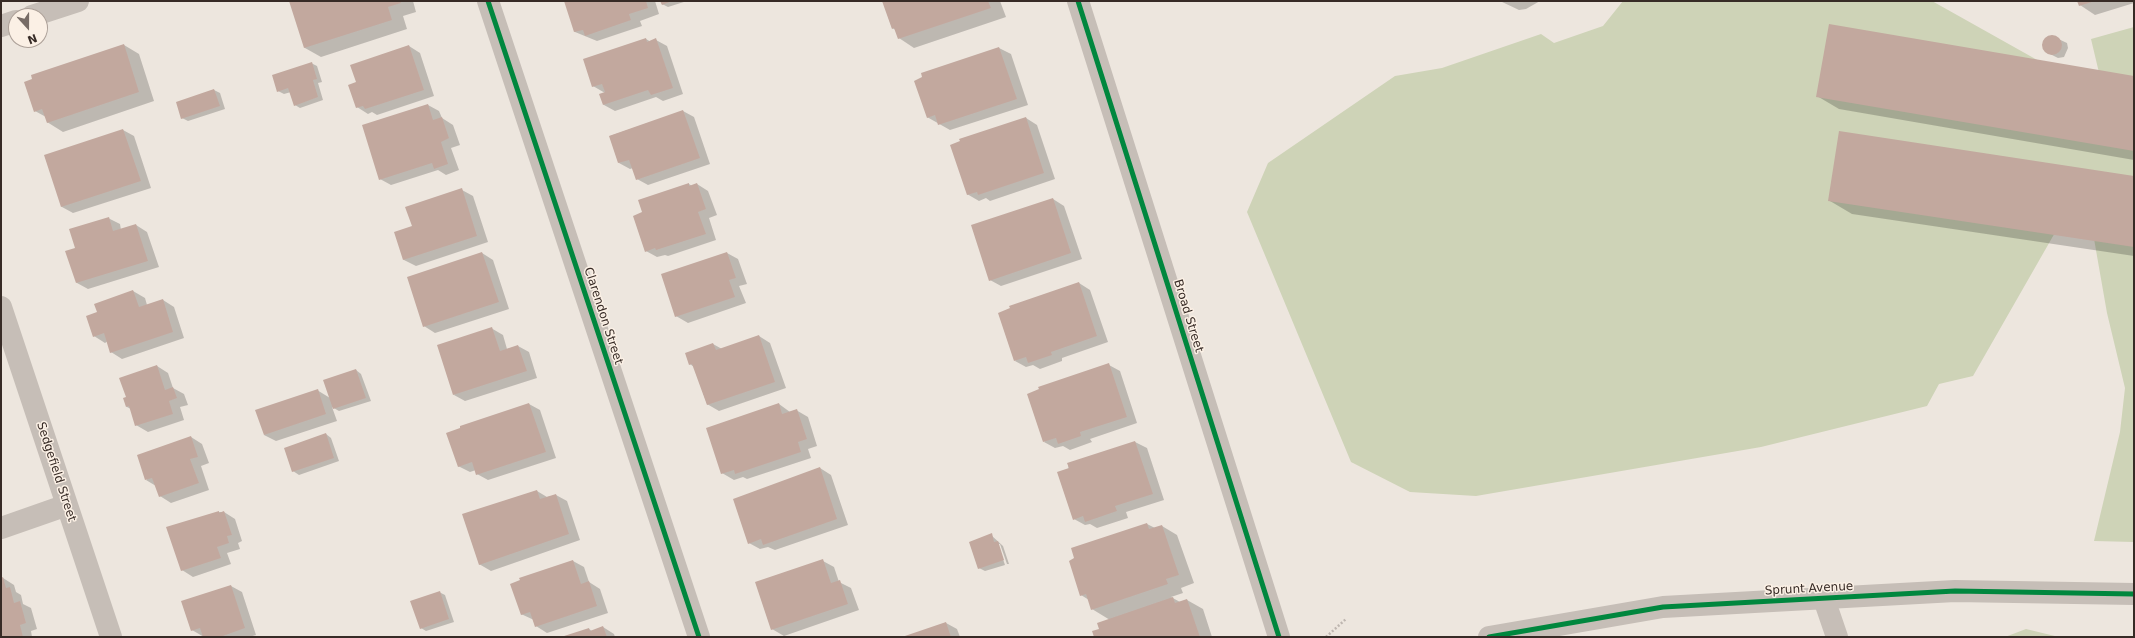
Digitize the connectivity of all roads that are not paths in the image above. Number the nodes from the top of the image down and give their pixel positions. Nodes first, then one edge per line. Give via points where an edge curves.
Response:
1 (78, 1) edge
2 (488, 1) edge
3 (1078, 1) edge
4 (48, 11) edge
5 (1, 307) edge
6 (67, 505) junction
7 (1, 528) edge
8 (2134, 594) edge
9 (1824, 598) junction
10 (111, 637) edge
11 (699, 637) edge
12 (1279, 637) edge
13 (1488, 637) edge
14 (1837, 637) edge

1 - 4 street
2 - 11 street, Clarendon Street
3 - 12 street, Broad Street
5 - 6 street, Sedgefield Street
6 - 7 street
6 - 10 street, Sedgefield Street
8 - 9 street, Sprunt Avenue via 1955,591
9 - 13 street, Sprunt Avenue via 1663,607
9 - 14 street

